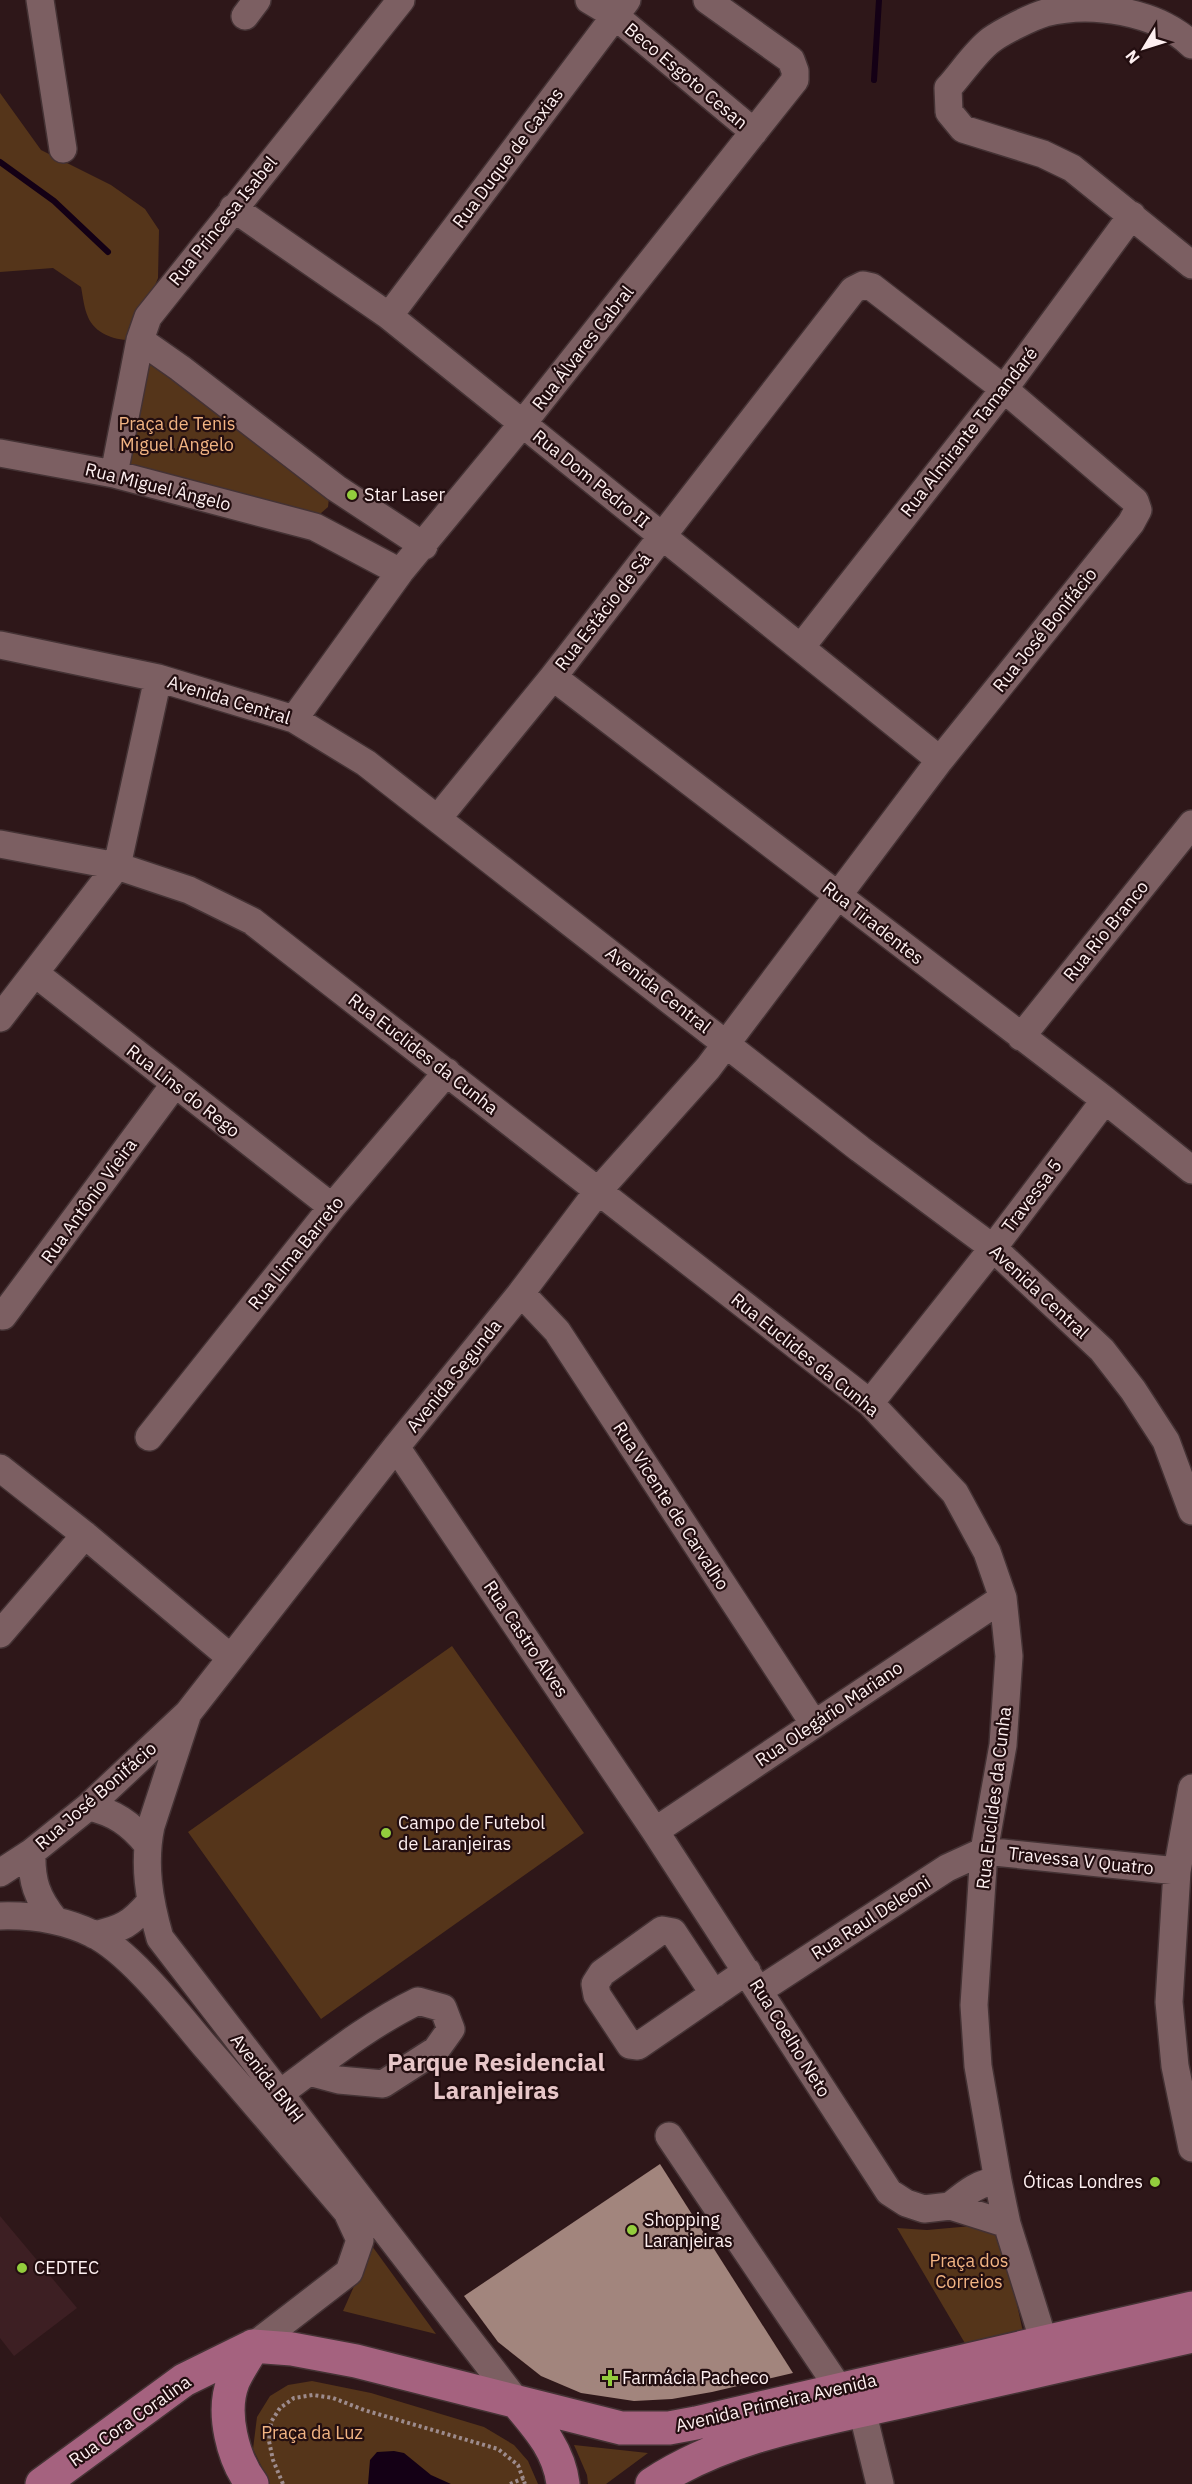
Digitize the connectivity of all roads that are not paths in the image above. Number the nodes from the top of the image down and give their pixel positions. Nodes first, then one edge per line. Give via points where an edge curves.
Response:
1 (40, 0) edge
2 (401, 0) edge
3 (589, 0) edge
4 (707, 0) edge
5 (620, 8) edge
6 (1192, 45) edge
7 (754, 132) junction
8 (63, 148) dead end
9 (233, 208) junction
10 (1132, 215) junction
11 (1192, 265) edge
12 (853, 290) joint
13 (389, 316) junction
14 (140, 340) junction
15 (1004, 389) junction
16 (523, 423) junction
17 (0, 453) edge
18 (114, 474) junction
19 (336, 488) junction
20 (315, 527) junction
21 (661, 536) junction
22 (424, 546) junction
23 (400, 572) junction
24 (0, 645) edge
25 (802, 646) junction
26 (553, 676) junction
27 (158, 678) junction
28 (294, 719) junction
29 (940, 760) junction
30 (438, 818) junction
31 (1192, 824) edge
32 (0, 844) edge
33 (117, 866) junction
34 (837, 894) junction
35 (36, 974) junction
36 (0, 1018) edge
37 (1021, 1037) junction
38 (727, 1043) junction
39 (447, 1072) junction
40 (174, 1085) junction
41 (1105, 1100) junction
42 (1188, 1158) edge
43 (598, 1191) junction
44 (332, 1207) junction
45 (993, 1248) junction
46 (521, 1293) junction
47 (3, 1316) dead end
48 (870, 1403) junction
49 (149, 1437) dead end
50 (396, 1447) junction
51 (0, 1468) edge
52 (1192, 1511) edge
53 (85, 1535) junction
54 (1003, 1598) junction
55 (0, 1634) edge
56 (231, 1658) junction
57 (188, 1713) junction
58 (814, 1724) junction
59 (1192, 1788) edge
60 (88, 1807) junction
61 (655, 1831) junction
62 (147, 1844) junction
63 (984, 1851) junction
64 (32, 1852) junction
65 (1177, 1871) junction
66 (0, 1873) edge
67 (150, 1902) junction
68 (0, 1916) edge
69 (55, 1920) junction
70 (94, 1935) junction
71 (754, 1981) junction
72 (714, 1994) junction
73 (309, 2072) junction
74 (279, 2094) junction
75 (1189, 2117) edge
76 (669, 2136) dead end
77 (1192, 2148) edge
78 (998, 2181) junction
79 (950, 2206) junction
80 (1007, 2224) junction
81 (1192, 2308) edge
82 (1192, 2336) edge
83 (1044, 2342) junction
84 (254, 2346) junction
85 (851, 2400) junction
86 (517, 2402) junction
87 (42, 2484) edge
88 (252, 2484) edge
89 (563, 2484) edge
90 (652, 2484) edge
91 (880, 2484) edge

1 - 8 street
2 - 9 street, Rua Princesa Isabel
3 - 5 street, Beco Esgoto Cesan
4 - 7 street, Rua Álvares Cabral via 791,60 795,71 795,80
5 - 7 street, Beco Esgoto Cesan
5 - 13 street, Rua Duque de Caxias
6 - 10 street via 1157,22 1119,11 1082,8 1043,14 991,40 948,88 949,112 963,129 1043,154 1072,168
7 - 16 street, Rua Álvares Cabral
9 - 13 street, Rua Dom Pedro II
9 - 14 street, Rua Princesa Isabel via 159,300
10 - 11 street
10 - 15 street, Rua Almirante Tamandaré
12 - 15 street, Rua José Bonifácio via 863,285 872,287
12 - 21 street, Rua Estácio de Sá
13 - 16 street, Rua Dom Pedro II
14 - 18 street, Rua Princesa Isabel
14 - 19 street
15 - 25 street, Rua Almirante Tamandaré
15 - 29 street, Rua José Bonifácio via 1135,501 1138,510
16 - 21 street, Rua Dom Pedro II
16 - 22 street, Rua Álvares Cabral
17 - 18 street, Rua Miguel Ângelo
18 - 20 street, Rua Miguel Ângelo
19 - 20 street via 334,514
19 - 22 street
20 - 23 street, Rua Miguel Ângelo
21 - 25 street, Rua Dom Pedro II
21 - 26 street, Rua Estácio de Sá
22 - 23 street, Rua Álvares Cabral
23 - 28 street, Rua Álvares Cabral
24 - 27 street, Avenida Central
25 - 29 street, Rua Dom Pedro II
26 - 30 street, Rua Estácio de Sá
26 - 34 street, Rua Tiradentes
27 - 28 street, Avenida Central
27 - 33 street
28 - 30 street, Avenida Central via 366,763
29 - 34 street, Rua José Bonifácio
30 - 38 street, Avenida Central
31 - 37 street, Rua Rio Branco
32 - 33 street, Rua Euclides da Cunha
33 - 35 street
33 - 39 street, Rua Euclides da Cunha via 189,890 252,921
34 - 37 street, Rua Tiradentes
34 - 38 street, Rua José Bonifácio
35 - 36 street
35 - 40 street, Rua Lins do Rego
37 - 41 street, Rua Tiradentes
38 - 43 street, Avenida Segunda
38 - 45 street, Avenida Central
39 - 43 street, Rua Euclides da Cunha
39 - 44 street, Rua Lima Barreto
40 - 44 street, Rua Lins do Rego
40 - 47 street, Rua Antônio Vieira
41 - 42 street, Rua Tiradentes
41 - 45 street, Travessa 5
43 - 46 street, Avenida Segunda
43 - 48 street, Rua Euclides da Cunha
44 - 49 street, Rua Lima Barreto
45 - 48 street, Travessa 5
45 - 52 street, Avenida Central via 1102,1350 1166,1441
46 - 50 street, Avenida Segunda
46 - 58 street, Rua Vicente de Carvalho via 557,1331
48 - 54 street, Rua Euclides da Cunha via 955,1493 987,1552
50 - 56 street, Avenida Segunda
50 - 61 street, Rua Castro Alves
51 - 53 street
53 - 55 street
53 - 56 street
54 - 58 street, Rua Olegário Mariano
54 - 63 street, Rua Euclides da Cunha via 1009,1656 1003,1745
56 - 57 street, Avenida Segunda
57 - 60 street, Rua José Bonifácio
57 - 62 street, Avenida BNH
58 - 61 street, Rua Olegário Mariano
59 - 65 street
60 - 62 street via 133,1827
60 - 64 street, Rua José Bonifácio
61 - 71 street, Rua Coelho Neto
62 - 67 street, Avenida BNH
63 - 65 street, Travessa V Quatro
63 - 71 street, Rua Raul Deleoni via 947,1868
63 - 78 street, Rua Euclides da Cunha via 974,2005 978,2066
64 - 66 street, Rua José Bonifácio
64 - 69 street via 31,1873 36,1890
65 - 75 street via 1169,2002 1175,2066
67 - 70 street via 130,1924
67 - 74 street, Avenida BNH via 160,1938
68 - 69 street, Avenida BNH
69 - 70 street, Avenida BNH
70 - 84 street, Avenida BNH via 120,1953 166,1999 347,2212 360,2240 349,2272
71 - 72 street, Rua Raul Deleoni
71 - 79 street, Rua Coelho Neto via 889,2192 924,2208
72 - 72 street, Rua Raul Deleoni via 638,2046 630,2045 597,1995 595,1984 602,1973 662,1930 673,1932
73 - 73 street via 391,2014 418,2001 442,2008 451,2029 436,2050 383,2084 339,2080
73 - 74 street
74 - 86 street, Avenida BNH
75 - 77 street
76 - 85 street
78 - 79 street via 977,2186
78 - 80 street, Rua Euclides da Cunha
79 - 80 street, Rua Coelho Neto
80 - 83 street, Rua Euclides da Cunha
81 - 83 main road, Avenida Primeira Avenida
82 - 85 main road, Avenida Primeira Avenida
83 - 85 main road, Avenida Primeira Avenida
84 - 86 main road, Avenida Primeira Avenida via 326,2354
84 - 87 main road, Rua Cora Coralina via 184,2380
84 - 88 main road via 233,2382 228,2402 234,2443 244,2474
85 - 86 main road, Avenida Primeira Avenida via 669,2428 621,2428
85 - 90 main road, Avenida Primeira Avenida via 708,2453
85 - 91 street
86 - 89 main road via 554,2451

